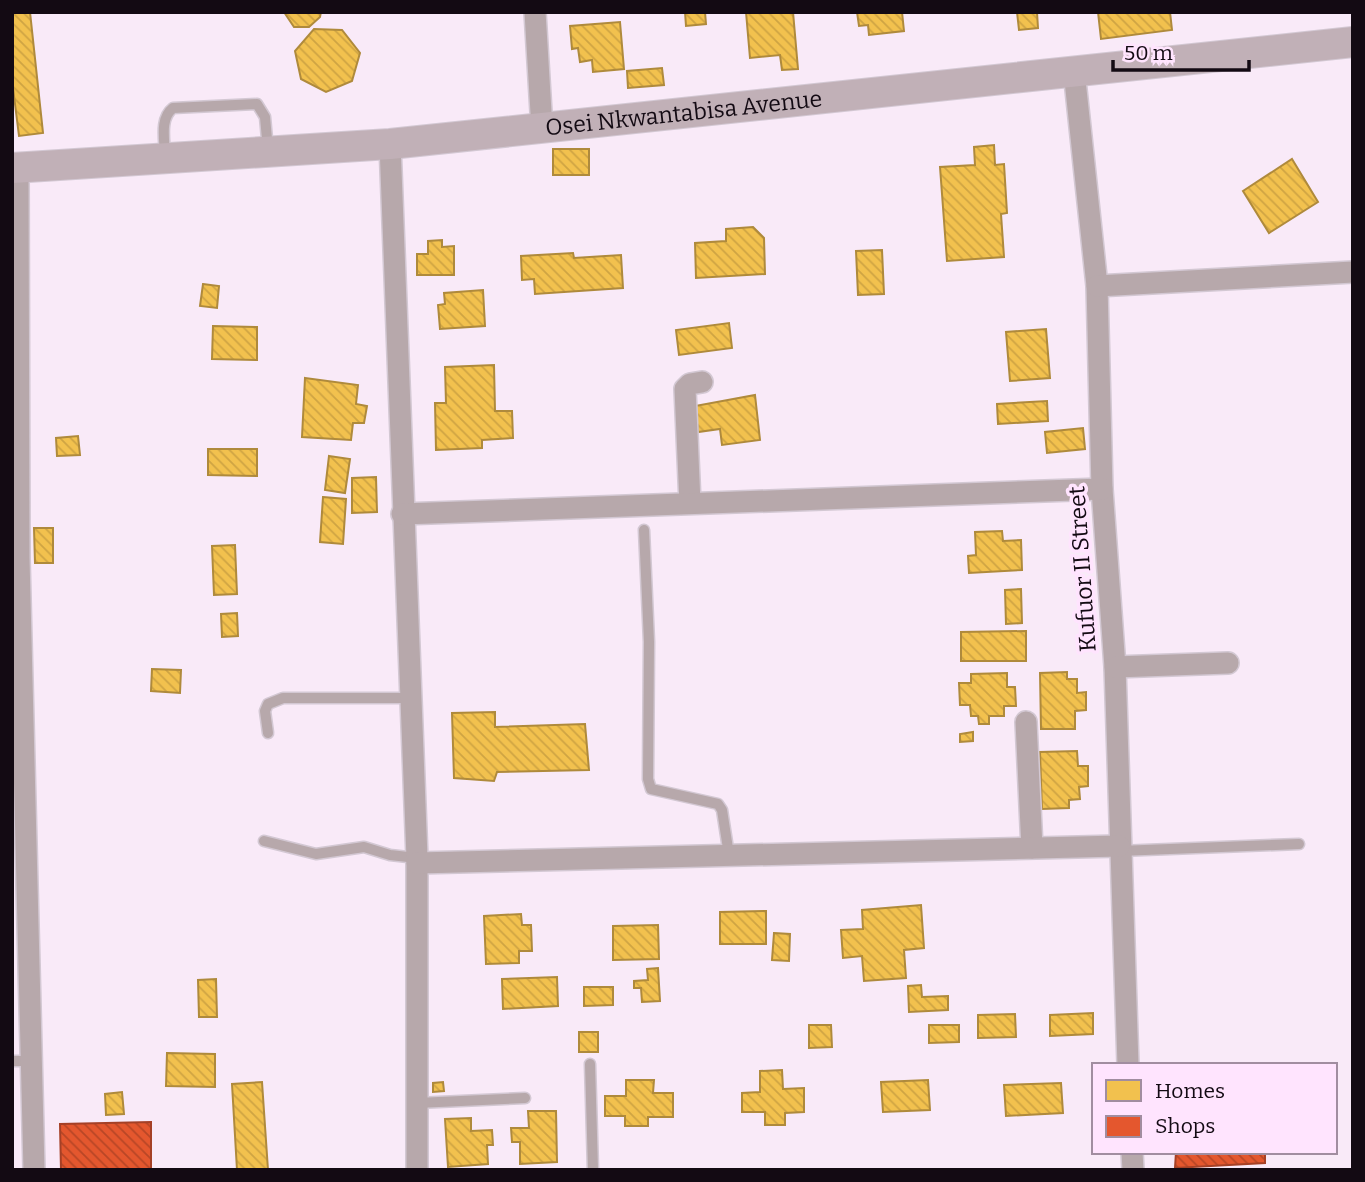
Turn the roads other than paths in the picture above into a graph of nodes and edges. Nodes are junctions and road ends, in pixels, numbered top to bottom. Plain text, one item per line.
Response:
1 (535, 12) edge
2 (1353, 42) edge
3 (1074, 71) junction
4 (542, 129) junction
5 (390, 144) junction
6 (268, 150) junction
7 (165, 158) junction
8 (15, 168) edge
9 (1353, 272) edge
10 (1097, 286) junction
11 (702, 382) dead end
12 (1102, 489) junction
13 (690, 503) junction
14 (402, 514) junction
15 (644, 530) dead end
16 (16, 558) edge
17 (1228, 663) dead end
18 (1115, 667) junction
19 (410, 698) junction
20 (1026, 722) dead end
21 (268, 733) dead end
22 (264, 841) dead end
23 (1299, 844) dead end
24 (1032, 848) junction
25 (1119, 849) junction
26 (729, 855) junction
27 (417, 861) junction
28 (22, 1061) edge
29 (1128, 1063) edge
30 (590, 1064) dead end
31 (525, 1098) dead end
32 (417, 1103) junction
33 (34, 1170) edge
34 (418, 1170) edge
35 (593, 1170) edge

1 - 4 street
2 - 3 street, Osei Nkwantabisa Avenue
3 - 4 street, Osei Nkwantabisa Avenue
3 - 10 street, Kufuor II Street
4 - 5 street, Osei Nkwantabisa Avenue
5 - 6 street, Osei Nkwantabisa Avenue
5 - 14 street
6 - 7 street, Osei Nkwantabisa Avenue
6 - 7 lane
7 - 8 street, Osei Nkwantabisa Avenue
8 - 16 street
9 - 10 street
10 - 12 street, Kufuor II Street
11 - 13 street
12 - 13 street
12 - 18 street, Kufuor II Street
13 - 14 street
14 - 19 street
15 - 26 lane
16 - 28 street
17 - 18 street
18 - 25 street, Kufuor II Street
19 - 21 lane
19 - 27 street
20 - 24 street
22 - 27 lane
23 - 25 lane
24 - 25 street
24 - 26 street
25 - 29 street, Kufuor II Street
26 - 27 street
27 - 32 street
28 - 33 street
30 - 35 lane
31 - 32 lane
32 - 34 street

